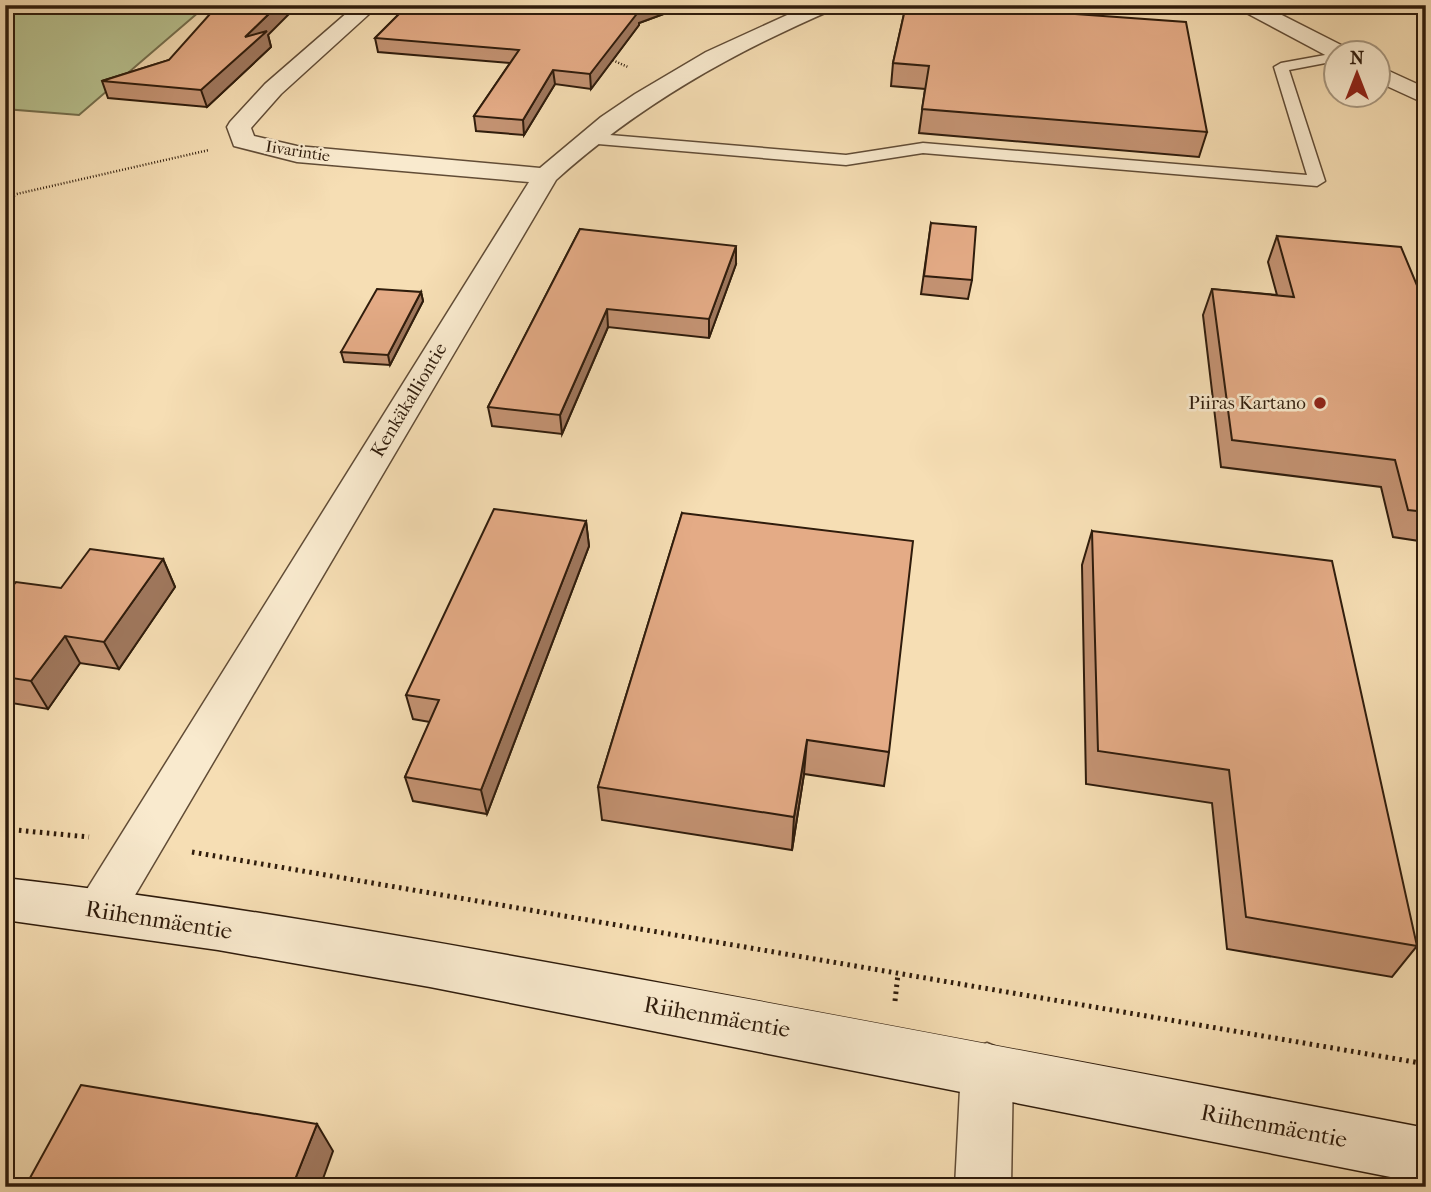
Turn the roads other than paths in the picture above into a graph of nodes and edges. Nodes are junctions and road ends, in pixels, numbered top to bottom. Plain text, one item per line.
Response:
1 (369, 5) edge
2 (827, 5) edge
3 (1246, 5) edge
4 (1322, 47) edge
5 (1322, 58) edge
6 (1392, 80) edge
7 (1426, 97) edge
8 (586, 138) junction
9 (546, 176) junction
10 (5, 898) edge
11 (101, 909) junction
12 (987, 1069) junction
13 (1426, 1156) edge
14 (983, 1187) edge

1 - 9 street, Iivarintie
2 - 8 street, Kenkäkalliontie
3 - 4 street
5 - 8 lane
6 - 7 street
8 - 9 street, Kenkäkalliontie
9 - 11 street, Kenkäkalliontie
10 - 11 street, Riihenmäentie
11 - 12 street, Riihenmäentie
12 - 13 street, Riihenmäentie
12 - 14 street

